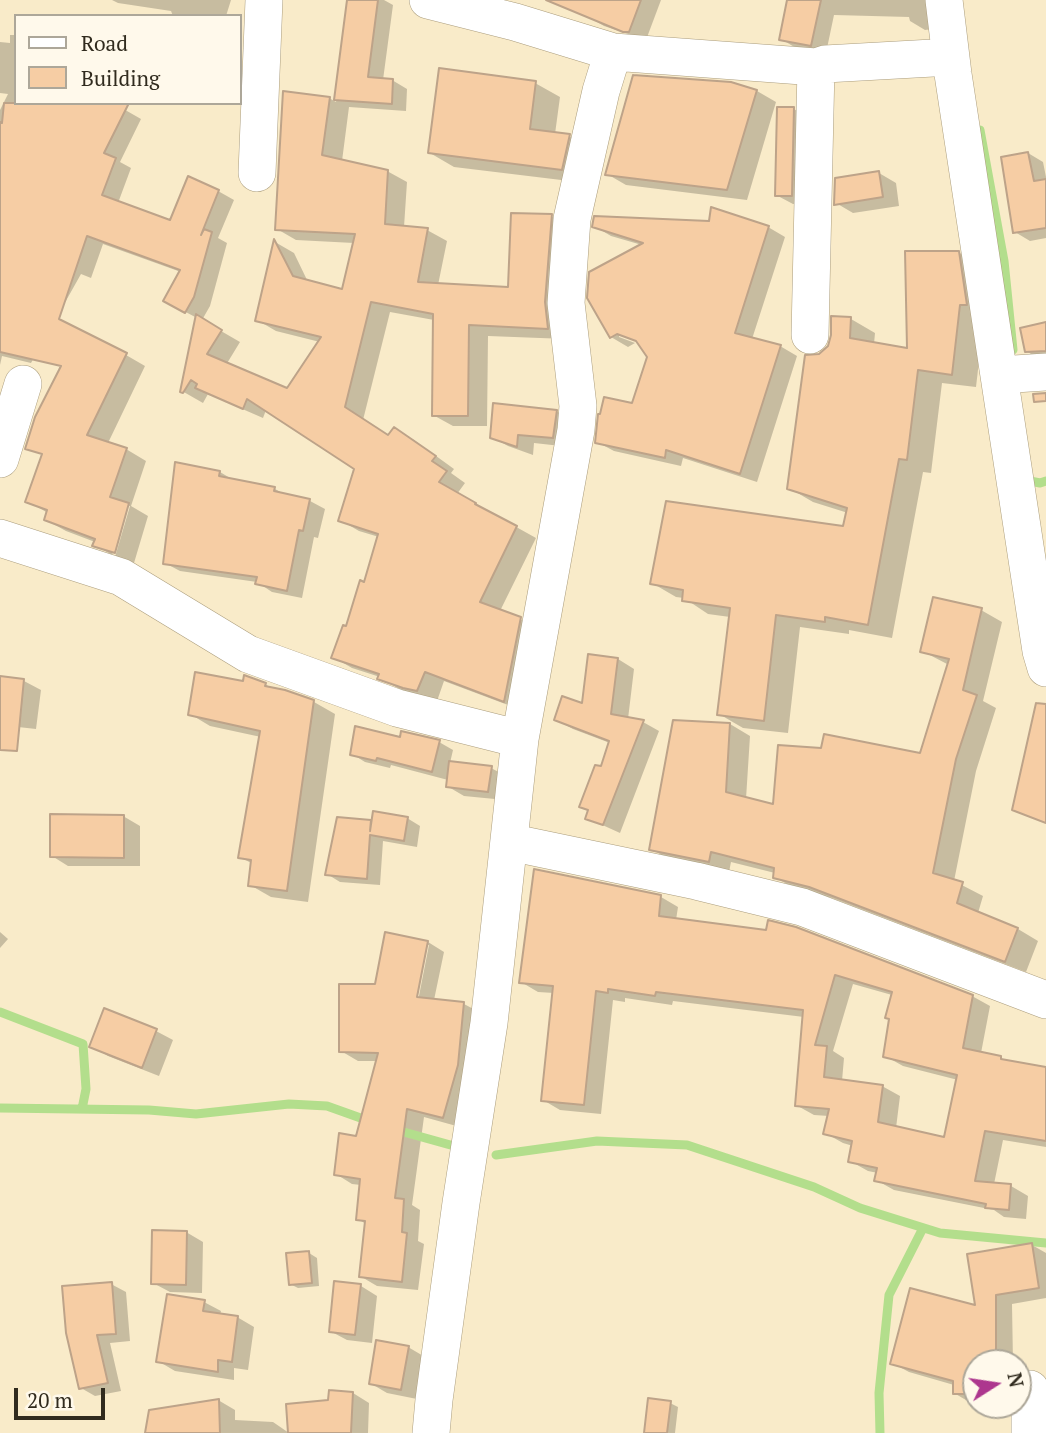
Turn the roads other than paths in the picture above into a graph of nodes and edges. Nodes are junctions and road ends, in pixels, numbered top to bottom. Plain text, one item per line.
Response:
1 (264, 0) edge
2 (428, 0) edge
3 (944, 0) edge
4 (519, 11) edge
5 (613, 52) junction
6 (951, 57) junction
7 (816, 67) junction
8 (257, 173) dead end
9 (810, 335) dead end
10 (1046, 372) edge
11 (999, 375) junction
12 (23, 384) dead end
13 (0, 459) edge
14 (0, 538) edge
15 (1046, 668) edge
16 (520, 739) junction
17 (509, 842) junction
18 (1046, 1000) edge
19 (431, 1433) edge

1 - 8 street
2 - 4 street
3 - 6 street
4 - 5 street
5 - 7 street
5 - 16 street
6 - 7 street
6 - 11 street
7 - 9 street
10 - 11 street
11 - 15 street
12 - 13 street
14 - 16 street
16 - 17 street
17 - 18 street
17 - 19 street

